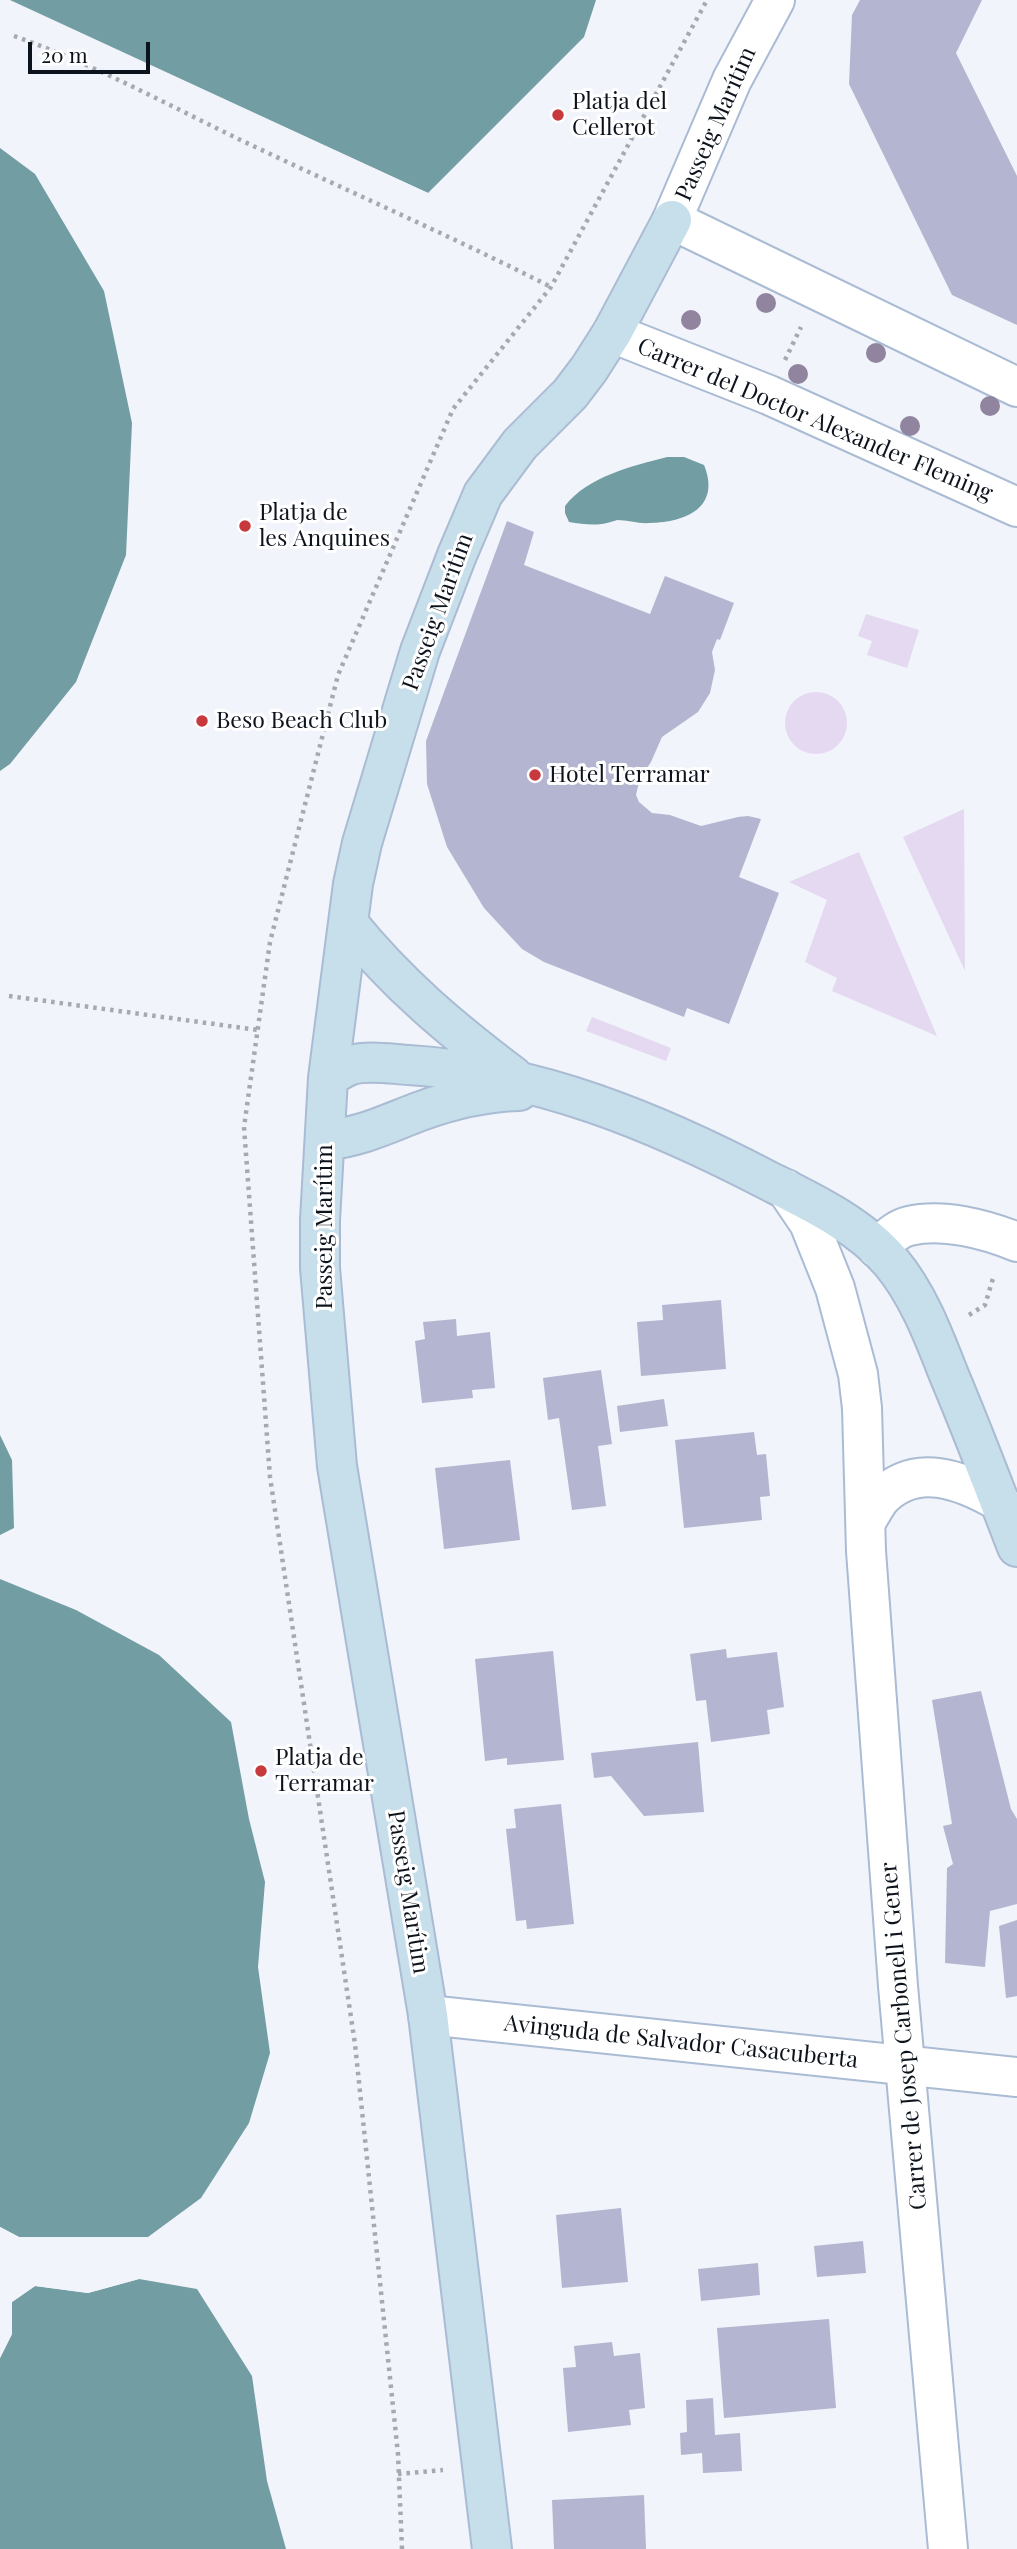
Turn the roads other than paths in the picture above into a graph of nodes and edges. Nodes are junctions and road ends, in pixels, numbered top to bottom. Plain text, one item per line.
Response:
1 (775, 0) edge
2 (672, 220) junction
3 (612, 333) junction
4 (1017, 387) edge
5 (1017, 507) edge
6 (348, 923) junction
7 (328, 1078) junction
8 (534, 1085) junction
9 (325, 1141) junction
10 (786, 1189) junction
11 (1017, 1242) edge
12 (877, 1248) junction
13 (1000, 1502) junction
14 (866, 1522) junction
15 (1017, 1547) edge
16 (428, 2015) junction
17 (905, 2065) junction
18 (1017, 2077) edge
19 (492, 2549) edge
20 (948, 2549) edge

1 - 2 street, Passeig Marítim
2 - 3 street, Passeig Marítim
2 - 4 street
3 - 5 street, Carrer del Doctor Alexander Fleming
3 - 6 street, Passeig Marítim
6 - 7 street, Passeig Marítim
6 - 8 street
7 - 8 street
7 - 9 street, Passeig Marítim
8 - 9 street
8 - 10 street
9 - 16 street, Passeig Marítim
10 - 12 street
10 - 14 street, Carrer de Josep Carbonell i Gener
11 - 12 street
12 - 13 street
13 - 14 street
13 - 15 street
14 - 17 street, Carrer de Josep Carbonell i Gener
16 - 17 street, Avinguda de Salvador Casacuberta
16 - 19 street, Passeig Marítim
17 - 18 street, Avinguda de Salvador Casacuberta
17 - 20 street, Carrer de Josep Carbonell i Gener

